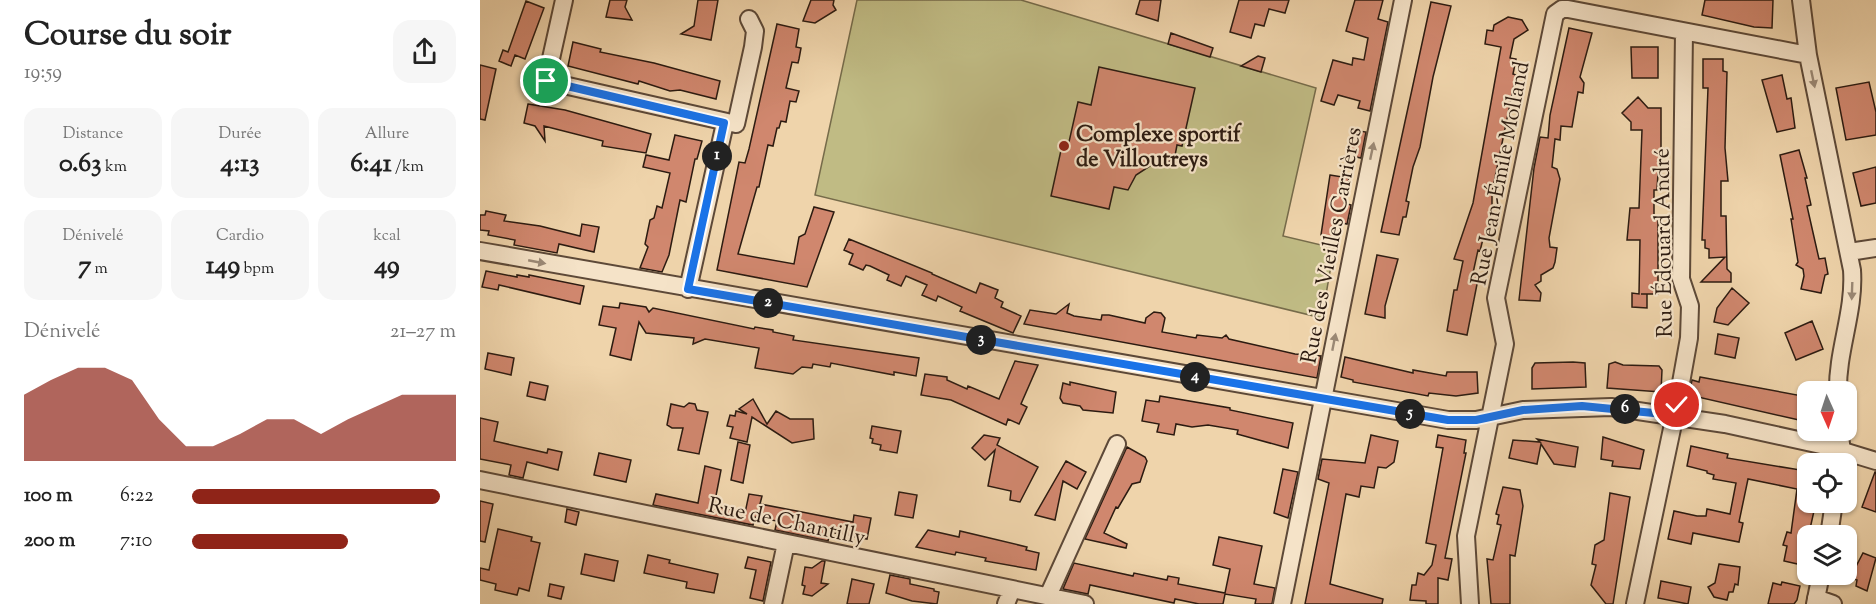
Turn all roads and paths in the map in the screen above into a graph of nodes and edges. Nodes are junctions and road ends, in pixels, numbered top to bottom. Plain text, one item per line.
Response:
1 (564, 0) edge
2 (1403, 0) edge
3 (1801, 0) edge
4 (749, 19) dead end
5 (1684, 32) junction
6 (1809, 55) junction
7 (724, 123) junction
8 (1876, 248) edge
9 (480, 251) edge
10 (1849, 252) junction
11 (688, 289) junction
12 (1838, 381) edge
13 (1322, 399) junction
14 (1491, 415) junction
15 (1674, 415) junction
16 (1117, 444) dead end
17 (1825, 453) edge
18 (1857, 459) edge
19 (1876, 461) edge
20 (480, 480) edge
21 (786, 543) junction
22 (1821, 585) edge
23 (1009, 597) edge
24 (1048, 597) junction
25 (1821, 602) edge
26 (773, 604) edge
27 (1085, 604) edge
28 (1282, 604) edge
29 (1470, 604) edge
30 (1635, 604) edge

1 - 7 street
13 -> 2 street, Rue des Vieilles Carrières
3 - 6 street
4 - 7 street
5 - 6 street
5 - 14 street, Rue Jean-Émile Molland
5 - 15 street, Rue Édouard André
6 -> 10 street
7 - 11 street
8 - 10 street
9 -> 11 street
10 -> 12 street
11 - 13 street
13 - 14 street
13 - 28 street, Rue des Vieilles Carrières
14 - 15 street
14 - 29 street, Rue Jean-Émile Molland
15 - 17 street
15 - 30 street, Rue Édouard André
16 - 24 street
18 - 19 street
20 - 21 street, Rue de Chantilly
21 - 23 street, Rue de Chantilly
21 - 26 street
22 - 25 street
23 - 24 street, Rue de Chantilly
24 - 27 street, Rue de Chantilly

